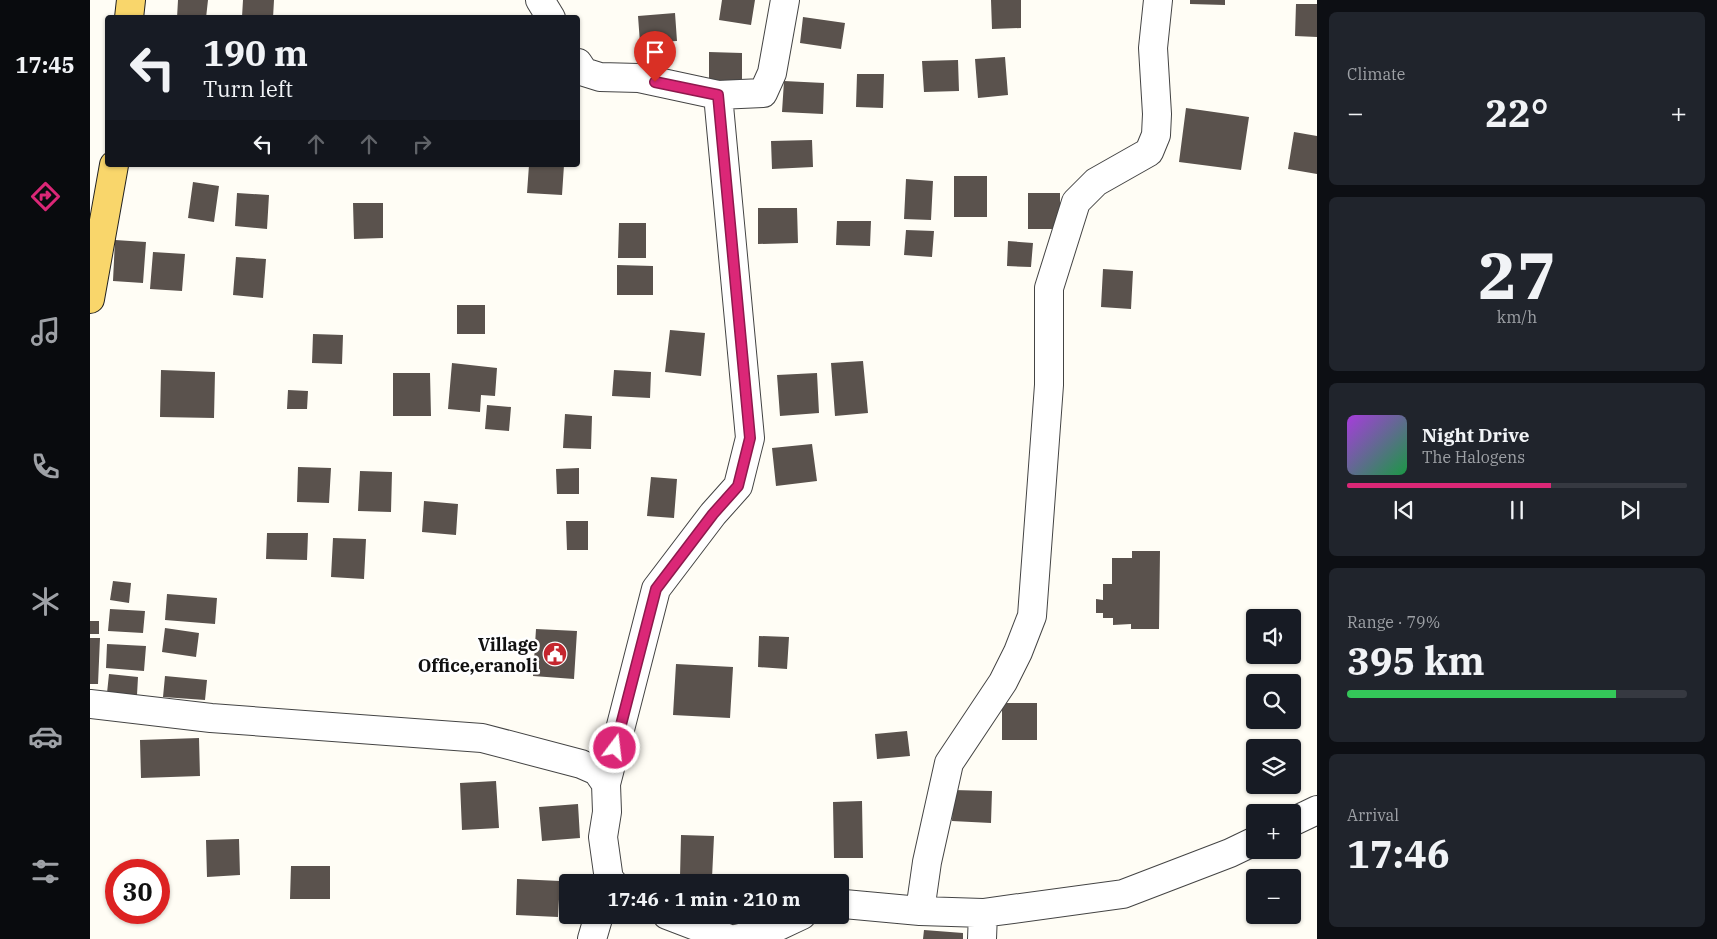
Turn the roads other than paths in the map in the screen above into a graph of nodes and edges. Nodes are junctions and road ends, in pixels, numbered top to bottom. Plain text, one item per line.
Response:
1 (131, 0) edge
2 (540, 0) edge
3 (786, 0) edge
4 (1158, 0) edge
5 (129, 15) edge
6 (549, 15) edge
7 (580, 66) edge
8 (718, 95) junction
9 (114, 167) edge
10 (90, 299) edge
11 (90, 704) edge
12 (606, 784) junction
13 (1317, 810) edge
14 (1301, 818) edge
15 (1246, 845) edge
16 (609, 874) edge
17 (849, 904) edge
18 (920, 911) junction
19 (596, 924) edge
20 (691, 924) edge
21 (783, 924) edge
22 (983, 926) edge
23 (592, 939) edge
24 (730, 939) edge
25 (736, 939) edge

1 - 5 main road
2 - 6 street
3 - 8 street
4 - 18 street
7 - 8 street
8 - 12 street
9 - 10 main road
11 - 12 street
12 - 16 street
13 - 14 street
15 - 22 street
17 - 18 street
18 - 22 street
19 - 23 street
20 - 24 street
21 - 25 street

